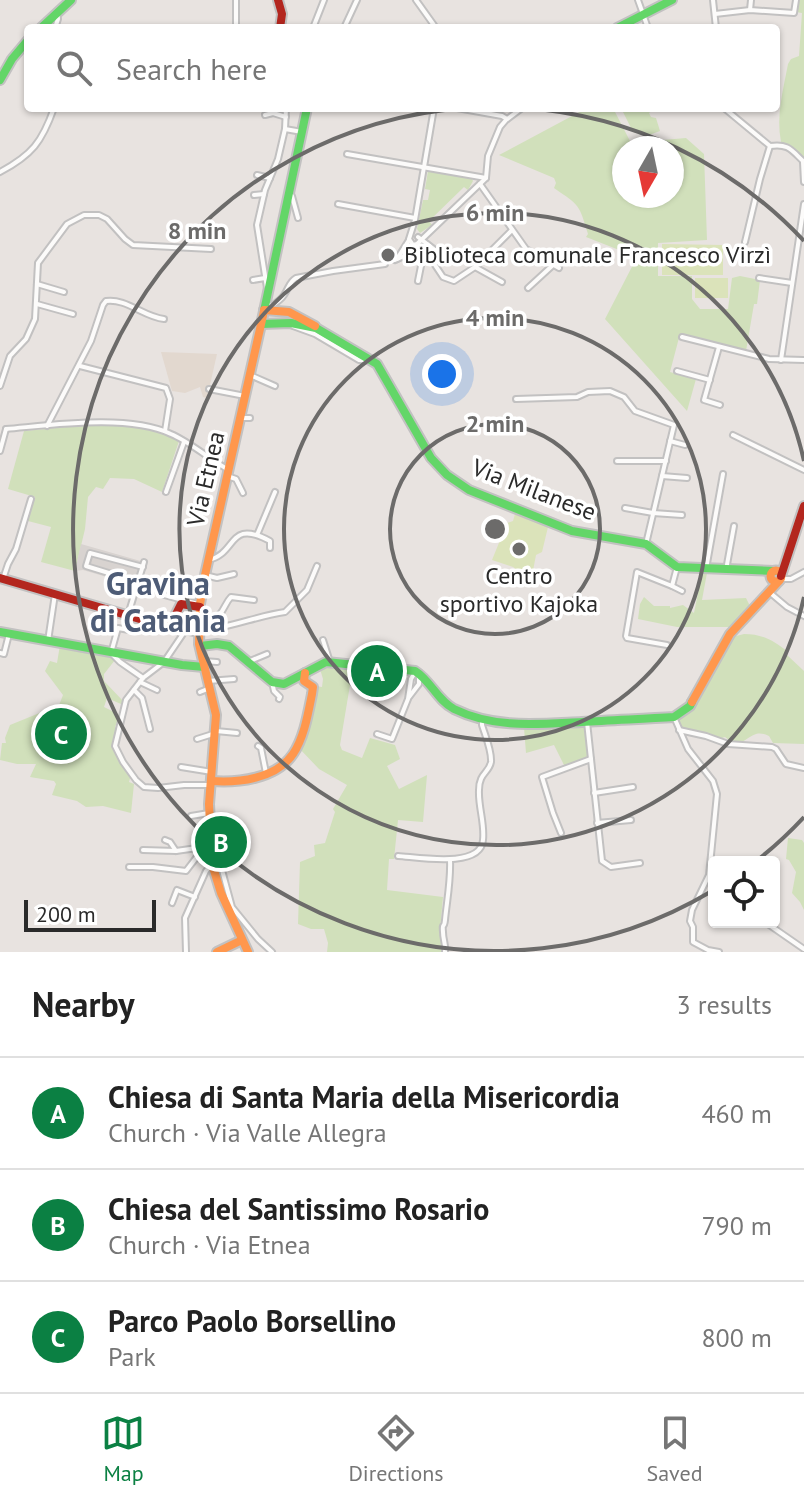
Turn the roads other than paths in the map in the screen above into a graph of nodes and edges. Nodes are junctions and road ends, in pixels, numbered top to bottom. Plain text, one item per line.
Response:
1 (71, 0) edge
2 (236, 0) edge
3 (278, 0) edge
4 (324, 0) edge
5 (357, 0) edge
6 (416, 0) edge
7 (638, 0) edge
8 (672, 0) edge
9 (713, 0) edge
10 (751, 0) edge
11 (796, 0) edge
12 (750, 10) junction
13 (57, 12) junction
14 (644, 14) junction
15 (715, 14) junction
16 (45, 24) edge
17 (56, 24) edge
18 (236, 24) edge
19 (281, 24) edge
20 (315, 24) edge
21 (346, 24) edge
22 (433, 24) edge
23 (625, 24) edge
24 (647, 24) edge
25 (716, 24) edge
26 (24, 45) edge
27 (0, 80) edge
28 (52, 112) edge
29 (286, 112) edge
30 (306, 112) edge
31 (433, 112) edge
32 (480, 112) edge
33 (517, 112) edge
34 (729, 112) edge
35 (265, 115) dead end
36 (286, 117) junction
37 (507, 119) junction
38 (285, 129) junction
39 (302, 132) junction
40 (770, 146) junction
41 (347, 154) dead end
42 (803, 162) edge
43 (424, 168) junction
44 (0, 172) edge
45 (257, 175) dead end
46 (475, 177) junction
47 (270, 178) junction
48 (486, 178) junction
49 (804, 182) edge
50 (479, 184) junction
51 (264, 194) junction
52 (254, 195) dead end
53 (289, 196) junction
54 (338, 204) dead end
55 (804, 204) edge
56 (298, 218) dead end
57 (415, 219) junction
58 (512, 230) junction
59 (416, 239) junction
60 (745, 242) dead end
61 (427, 244) junction
62 (211, 249) dead end
63 (385, 264) dead end
64 (475, 267) junction
65 (265, 278) junction
66 (759, 278) dead end
67 (253, 280) dead end
68 (418, 281) dead end
69 (502, 282) dead end
70 (792, 283) junction
71 (37, 284) junction
72 (528, 288) dead end
73 (268, 290) junction
74 (64, 292) dead end
75 (37, 304) junction
76 (268, 307) junction
77 (73, 314) dead end
78 (164, 319) dead end
79 (261, 324) junction
80 (287, 324) junction
81 (321, 330) junction
82 (682, 337) dead end
83 (719, 347) junction
84 (781, 360) junction
85 (804, 360) edge
86 (373, 361) junction
87 (79, 366) junction
88 (677, 371) dead end
89 (250, 375) junction
90 (710, 380) junction
91 (0, 386) edge
92 (275, 386) dead end
93 (209, 389) dead end
94 (245, 396) junction
95 (516, 399) dead end
96 (720, 405) dead end
97 (240, 418) junction
98 (250, 418) dead end
99 (0, 426) edge
100 (47, 426) junction
101 (6, 429) junction
102 (165, 431) junction
103 (733, 435) dead end
104 (670, 441) junction
105 (184, 442) junction
106 (685, 445) dead end
107 (0, 451) edge
108 (617, 461) dead end
109 (666, 461) junction
110 (804, 470) edge
111 (228, 473) junction
112 (723, 474) dead end
113 (662, 476) junction
114 (687, 478) dead end
115 (166, 492) dead end
116 (275, 492) dead end
117 (243, 493) dead end
118 (31, 499) dead end
119 (804, 506) edge
120 (625, 508) dead end
121 (653, 513) junction
122 (682, 515) dead end
123 (734, 526) dead end
124 (793, 534) junction
125 (257, 535) junction
126 (804, 537) edge
127 (646, 544) junction
128 (270, 548) dead end
129 (208, 560) junction
130 (317, 566) dead end
131 (677, 567) junction
132 (706, 569) junction
133 (726, 570) junction
134 (804, 572) edge
135 (234, 574) dead end
136 (205, 575) junction
137 (774, 575) junction
138 (2, 578) edge
139 (138, 582) junction
140 (672, 586) junction
141 (682, 591) dead end
142 (768, 591) junction
143 (55, 594) junction
144 (164, 595) dead end
145 (254, 600) dead end
146 (200, 606) junction
147 (128, 615) junction
148 (804, 616) edge
149 (200, 623) junction
150 (216, 625) junction
151 (167, 627) junction
152 (129, 630) dead end
153 (185, 631) junction
154 (4, 633) edge
155 (199, 634) junction
156 (323, 640) dead end
157 (48, 641) junction
158 (667, 645) dead end
159 (200, 646) junction
160 (2, 654) edge
161 (267, 654) dead end
162 (115, 655) junction
163 (11, 656) dead end
164 (250, 661) junction
165 (164, 662) junction
166 (217, 662) dead end
167 (330, 662) junction
168 (204, 664) junction
169 (393, 667) junction
170 (418, 672) junction
171 (305, 678) junction
172 (234, 679) dead end
173 (141, 680) junction
174 (272, 682) junction
175 (209, 684) junction
176 (410, 684) junction
177 (416, 688) junction
178 (134, 690) junction
179 (157, 690) dead end
180 (434, 691) junction
181 (200, 692) dead end
182 (279, 699) dead end
183 (408, 699) junction
184 (674, 717) junction
185 (485, 721) junction
186 (587, 722) junction
187 (150, 729) dead end
188 (679, 730) junction
189 (216, 732) junction
190 (237, 733) dead end
191 (377, 734) dead end
192 (197, 739) dead end
193 (258, 746) dead end
194 (591, 759) junction
195 (181, 767) dead end
196 (804, 768) edge
197 (266, 773) junction
198 (211, 779) junction
199 (633, 787) dead end
200 (594, 793) junction
201 (209, 813) junction
202 (191, 816) dead end
203 (631, 820) dead end
204 (597, 823) junction
205 (561, 833) dead end
206 (165, 840) dead end
207 (143, 850) dead end
208 (176, 851) junction
209 (211, 855) junction
210 (398, 856) dead end
211 (450, 860) junction
212 (640, 863) dead end
213 (129, 867) dead end
214 (706, 883) joint
215 (195, 897) junction
216 (172, 903) dead end
217 (774, 928) edge
218 (242, 940) junction
219 (804, 949) edge
220 (186, 952) edge
221 (217, 952) edge
222 (248, 952) edge
223 (272, 952) edge
224 (445, 952) edge
225 (719, 952) edge

1 - 13 main road
2 - 18 street
3 - 19 main road
4 - 20 street
5 - 21 street
6 - 22 street
7 - 14 street
8 - 14 main road
9 - 15 street
10 - 12 street
11 - 12 street
12 - 15 street
13 - 16 main road
13 - 17 street
14 - 23 main road
14 - 24 street
15 - 25 street
26 - 27 main road
28 - 44 street
29 - 36 street
30 - 39 main road, Via Etnea
31 - 43 street
32 - 37 street
33 - 37 street
34 - 40 street
35 - 36 street
36 - 38 street
37 - 48 street
38 - 39 street
38 - 47 street
39 - 53 main road, Via Etnea
40 - 42 street
40 - 60 street
41 - 43 street
42 - 49 street
43 - 46 street
43 - 57 street
45 - 47 street
46 - 48 street
46 - 50 street
47 - 51 street
48 - 50 street
50 - 58 street
50 - 59 street
51 - 52 street
51 - 65 street
53 - 56 street
53 - 73 main road, Via Etnea
54 - 57 street
55 - 70 street
57 - 59 street
58 - 64 street
58 - 72 street
59 - 59 street
59 - 61 street
61 - 64 street
61 - 68 street
62 - 71 street
63 - 76 street
64 - 69 street
65 - 67 street
65 - 73 street
66 - 70 street
70 - 84 street
71 - 74 street
71 - 75 street
73 - 76 main road, Via Etnea
75 - 77 street
75 - 91 street
76 - 79 main road, Via Etnea
76 - 81 main road
78 - 87 street
79 - 80 main road, Via Milanese
79 - 89 main road, Via Etnea
80 - 81 main road, Via Milanese
80 - 86 street
81 - 86 main road, Via Milanese
82 - 83 street
83 - 84 street
83 - 90 street
84 - 85 street
86 - 127 main road, Via Milanese
87 - 100 street
87 - 102 street
88 - 90 street
89 - 92 street
89 - 94 main road, Via Etnea
90 - 96 street
93 - 94 street
94 - 97 main road, Via Etnea
95 - 104 street
97 - 98 street
97 - 111 main road, Via Etnea
99 - 101 street
100 - 101 street
100 - 102 street
101 - 107 street
102 - 105 street
103 - 110 street
104 - 106 street
104 - 109 street
105 - 111 street
105 - 115 street
108 - 109 street
109 - 113 street
111 - 117 street
111 - 129 main road, Via Etnea
112 - 132 street
113 - 114 street
113 - 121 street
116 - 125 street
118 - 138 street
119 - 124 main road
120 - 121 street
121 - 122 street
121 - 127 street
123 - 133 street
124 - 126 main road
124 - 137 main road
125 - 128 street
125 - 129 street
127 - 131 main road, Via Milanese
129 - 136 main road, Via Etnea
130 - 150 street
131 - 132 main road
131 - 140 street
132 - 133 main road
133 - 137 main road
134 - 137 street
135 - 136 street
136 - 146 main road, Via Etnea
137 - 142 main road
138 - 143 main road
139 - 139 street
139 - 147 street
140 - 141 street
140 - 158 street
142 - 148 street
142 - 184 main road
143 - 147 main road
143 - 157 street
144 - 146 street
145 - 150 street
146 - 149 main road, Via Etnea
146 - 151 main road
147 - 151 main road
149 - 150 street
149 - 155 main road, Via Etnea
151 - 153 street
152 - 162 street
153 - 155 street
153 - 165 street
154 - 157 main road
154 - 160 street
155 - 159 main road, Via Etnea
156 - 167 street
157 - 162 main road
159 - 164 main road
159 - 168 main road, Via Etnea
160 - 163 street
161 - 164 street
162 - 165 main road
162 - 173 street
164 - 174 main road
165 - 168 main road
165 - 173 street
166 - 168 street
167 - 169 main road
167 - 171 main road
168 - 175 main road, Via Etnea
169 - 170 main road
169 - 176 street
170 - 176 street
170 - 177 street
170 - 180 main road
171 - 174 main road
171 - 197 main road
172 - 175 street
173 - 178 street
173 - 179 street
174 - 182 street
175 - 181 street
175 - 189 main road, Via Etnea
176 - 183 street
177 - 180 street
177 - 183 street
178 - 187 street
178 - 198 street
180 - 185 main road
183 - 191 street
184 - 186 main road
184 - 188 street
185 - 186 main road
185 - 211 street
186 - 194 street
188 - 196 street
188 - 214 street
189 - 190 street
189 - 192 street
189 - 198 main road, Via Etnea
193 - 197 street
194 - 200 street
194 - 205 street
195 - 198 street
197 - 198 main road
198 - 201 main road, Via Etnea
199 - 200 street
200 - 204 street
201 - 202 street
201 - 209 main road, Via Etnea
203 - 204 street
204 - 212 street
206 - 208 street
207 - 208 street
208 - 209 street
209 - 213 street
209 - 215 street
209 - 218 main road, Via Etnea
209 - 223 street
210 - 211 street
211 - 224 street
214 - 225 street
215 - 216 street
215 - 220 street
217 - 219 street
218 - 221 main road
218 - 222 main road, Via Etnea

